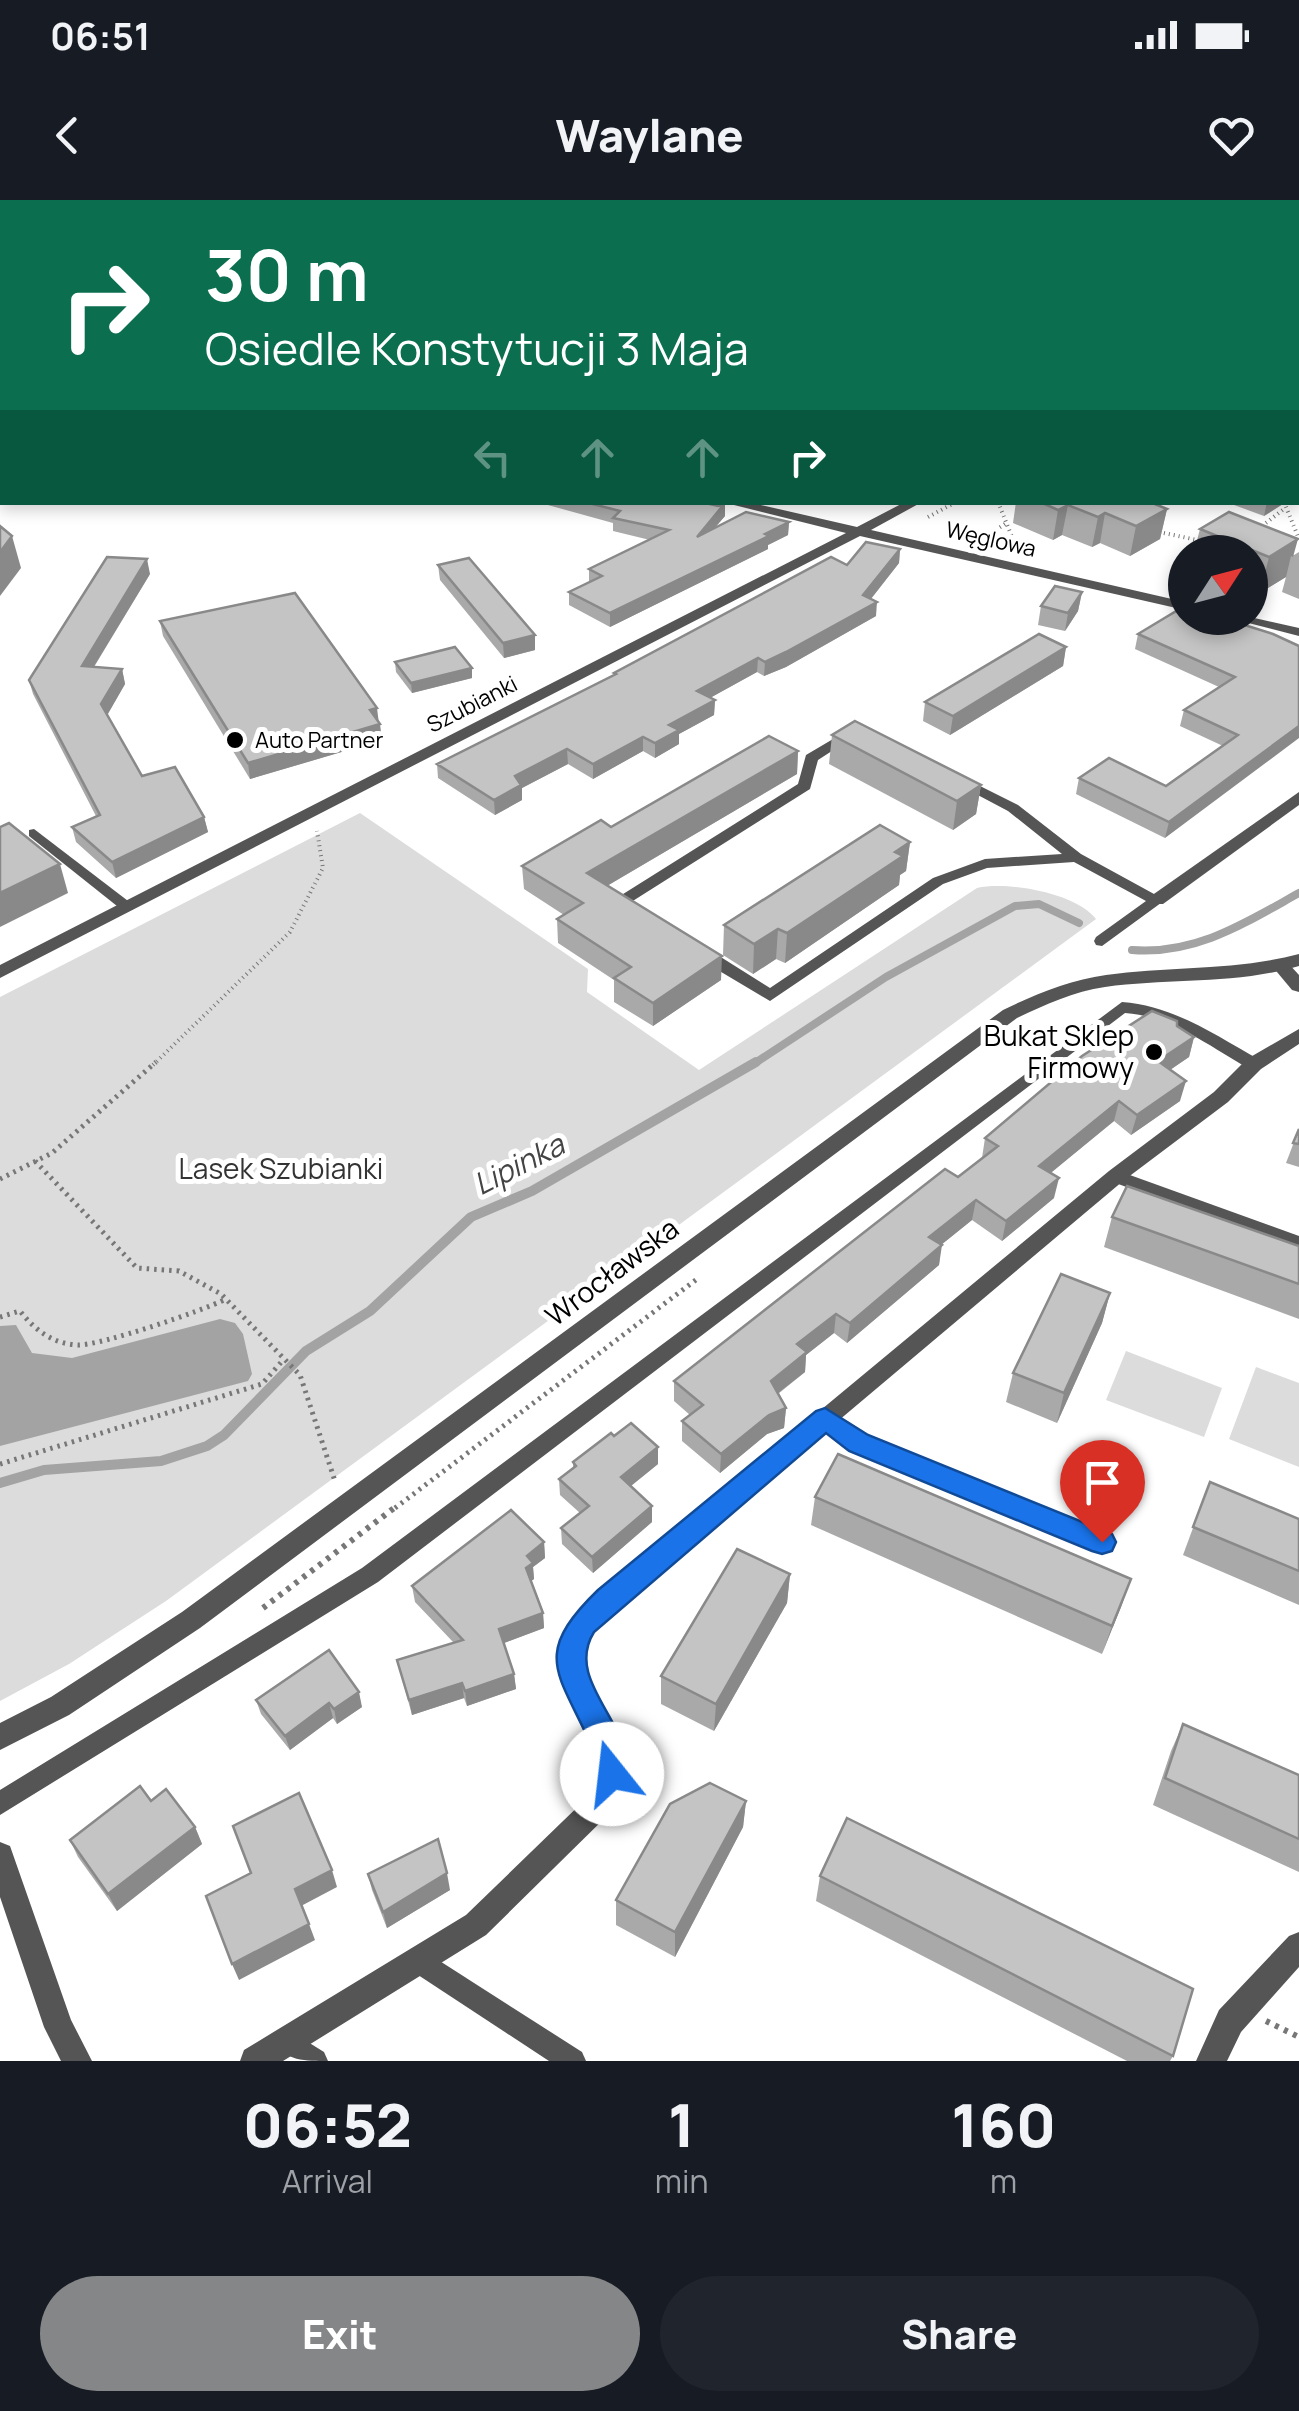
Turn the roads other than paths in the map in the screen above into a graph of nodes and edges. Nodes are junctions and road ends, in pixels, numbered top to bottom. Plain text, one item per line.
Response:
1 (741, 505) edge
2 (910, 505) edge
3 (859, 532) junction
4 (1168, 602) edge
5 (1268, 625) edge
6 (1299, 632) edge
7 (859, 728) edge
8 (944, 772) edge
9 (1299, 796) edge
10 (34, 833) dead end
11 (1076, 857) junction
12 (1158, 900) junction
13 (127, 907) junction
14 (647, 922) edge
15 (1102, 941) dead end
16 (693, 948) edge
17 (1290, 963) edge
18 (0, 972) edge
19 (1299, 986) edge
20 (1299, 1035) edge
21 (1254, 1064) junction
22 (1116, 1176) junction
23 (1299, 1243) edge
24 (825, 1418) junction
25 (1102, 1542) dead end
26 (0, 1737) edge
27 (0, 1803) edge
28 (0, 1856) edge
29 (1299, 1946) edge
30 (421, 1962) junction
31 (287, 2042) junction
32 (78, 2061) edge
33 (254, 2061) edge
34 (315, 2061) edge
35 (574, 2061) edge
36 (1211, 2061) edge

1 - 3 street, Węglowa
2 - 3 street, Szubianki
3 - 4 street, Węglowa
3 - 13 street, Szubianki
5 - 6 street
7 - 14 lane
8 - 11 lane
9 - 12 street
10 - 13 lane
11 - 12 lane
11 - 16 lane
12 - 15 lane
13 - 18 street, Szubianki
17 - 19 street
17 - 26 street, Wrocławska
20 - 21 street
21 - 22 street
21 - 27 lane
22 - 23 lane
22 - 24 street
24 - 25 lane
24 - 30 street
28 - 32 street
29 - 36 street
30 - 31 street
30 - 35 lane
31 - 33 street
31 - 34 lane

